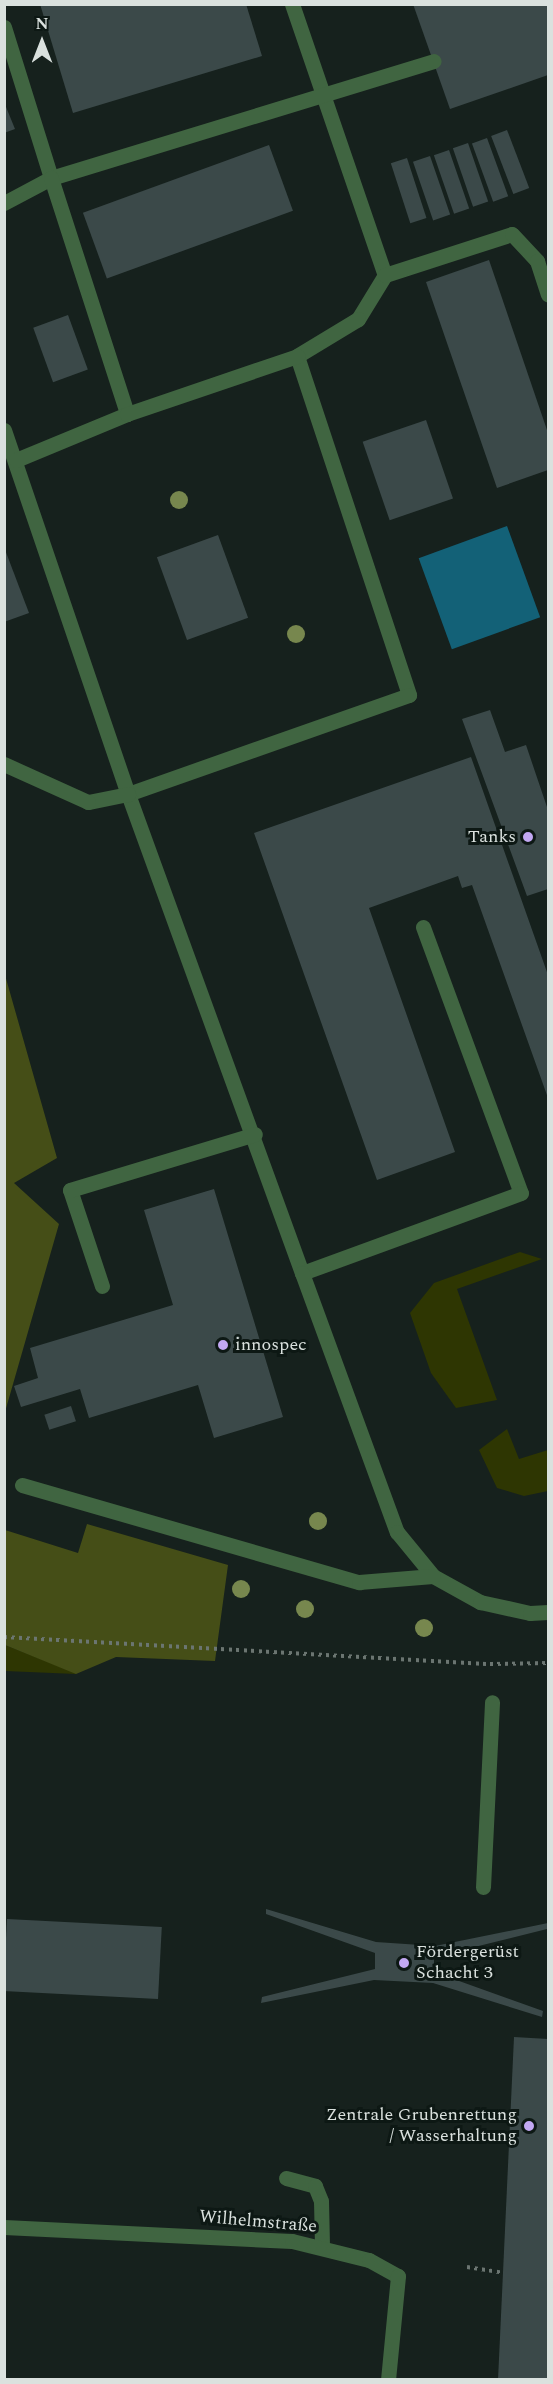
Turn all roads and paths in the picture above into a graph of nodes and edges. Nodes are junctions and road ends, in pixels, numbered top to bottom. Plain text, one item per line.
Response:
1 (292, 4) edge
2 (4, 27) edge
3 (432, 60) dead end
4 (324, 97) junction
5 (51, 178) junction
6 (4, 203) edge
7 (385, 275) junction
8 (549, 294) edge
9 (297, 356) junction
10 (128, 414) junction
11 (4, 430) edge
12 (16, 460) junction
13 (4, 764) edge
14 (128, 794) junction
15 (423, 927) dead end
16 (255, 1134) junction
17 (302, 1273) junction
18 (102, 1286) dead end
19 (22, 1485) dead end
20 (432, 1576) junction
21 (549, 1612) edge
22 (4, 1637) edge
23 (549, 1663) edge
24 (492, 1702) dead end
25 (483, 1887) dead end
26 (286, 2178) dead end
27 (4, 2227) edge
28 (322, 2246) junction
29 (467, 2267) dead end
30 (503, 2273) dead end
31 (388, 2379) edge

1 - 4 lane
2 - 5 lane
3 - 4 lane
4 - 5 lane
4 - 7 lane
5 - 6 lane
5 - 10 lane
7 - 8 lane
7 - 9 lane
9 - 10 lane
9 - 14 lane
10 - 12 lane
11 - 12 lane
12 - 14 lane
13 - 14 lane
14 - 16 lane
15 - 17 lane
16 - 17 lane
16 - 18 lane
17 - 20 lane
19 - 20 lane
20 - 21 lane
22 - 23 path
24 - 25 lane
26 - 28 lane
27 - 28 lane, Wilhelmstraße
28 - 31 lane, Wilhelmstraße
29 - 30 path

